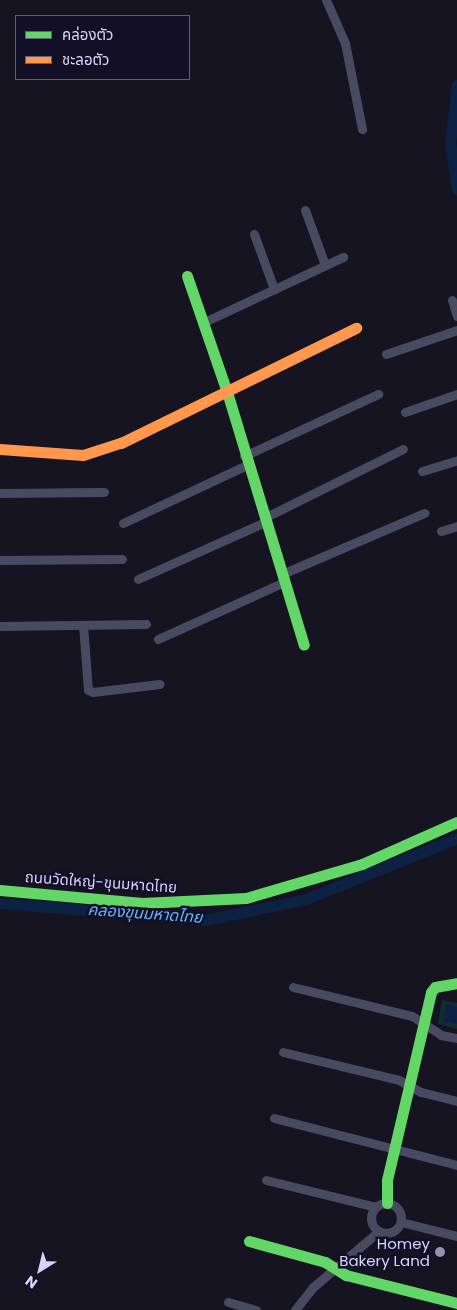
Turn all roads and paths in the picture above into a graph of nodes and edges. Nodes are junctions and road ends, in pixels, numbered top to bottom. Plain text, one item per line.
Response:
1 (326, 0) edge
2 (362, 129) dead end
3 (305, 210) dead end
4 (254, 234) dead end
5 (343, 257) dead end
6 (325, 265) junction
7 (187, 276) dead end
8 (274, 290) junction
9 (452, 300) dead end
10 (457, 316) edge
11 (202, 323) junction
12 (356, 328) dead end
13 (457, 330) edge
14 (386, 354) dead end
15 (227, 392) junction
16 (378, 394) dead end
17 (457, 394) edge
18 (405, 412) dead end
19 (0, 449) edge
20 (403, 449) dead end
21 (457, 460) edge
22 (246, 461) junction
23 (422, 471) dead end
24 (104, 492) dead end
25 (0, 493) edge
26 (424, 513) dead end
27 (264, 520) junction
28 (123, 523) dead end
29 (457, 526) edge
30 (442, 531) dead end
31 (122, 559) dead end
32 (0, 560) edge
33 (283, 578) junction
34 (138, 579) dead end
35 (146, 624) dead end
36 (83, 625) junction
37 (0, 626) edge
38 (158, 639) dead end
39 (304, 645) dead end
40 (160, 684) dead end
41 (457, 822) edge
42 (0, 890) edge
43 (457, 984) edge
44 (294, 987) dead end
45 (424, 1024) junction
46 (457, 1038) edge
47 (282, 1052) dead end
48 (409, 1086) junction
49 (457, 1101) edge
50 (274, 1118) dead end
51 (394, 1149) junction
52 (457, 1165) edge
53 (266, 1180) dead end
54 (382, 1205) junction
55 (401, 1222) junction
56 (379, 1231) junction
57 (457, 1236) edge
58 (249, 1242) dead end
59 (334, 1267) junction
60 (228, 1302) dead end
61 (457, 1303) edge
62 (256, 1310) edge
63 (295, 1310) edge

1 - 2 street
3 - 6 street
4 - 8 street
5 - 6 street
6 - 8 street
7 - 11 street
8 - 11 street
9 - 10 street
11 - 15 street
12 - 15 street
13 - 14 street
15 - 19 street
15 - 22 street
16 - 22 street
17 - 18 street
20 - 27 street
21 - 23 street
22 - 27 street
22 - 28 street
24 - 25 street
26 - 33 street
27 - 33 street
27 - 34 street
29 - 30 street
31 - 32 street
33 - 38 street
33 - 39 street
35 - 36 street
36 - 37 street
36 - 40 street
41 - 42 street, ถนนวัดใหญ่-ขุนมหาดไทย
43 - 45 street
44 - 45 street
45 - 46 street
45 - 48 street
47 - 48 street
48 - 49 street
48 - 51 street
50 - 51 street
51 - 52 street
51 - 54 street
53 - 54 street
54 - 55 street
54 - 56 street
55 - 56 street
55 - 57 street
56 - 59 street
58 - 59 street
59 - 61 street
59 - 63 street
60 - 62 street

